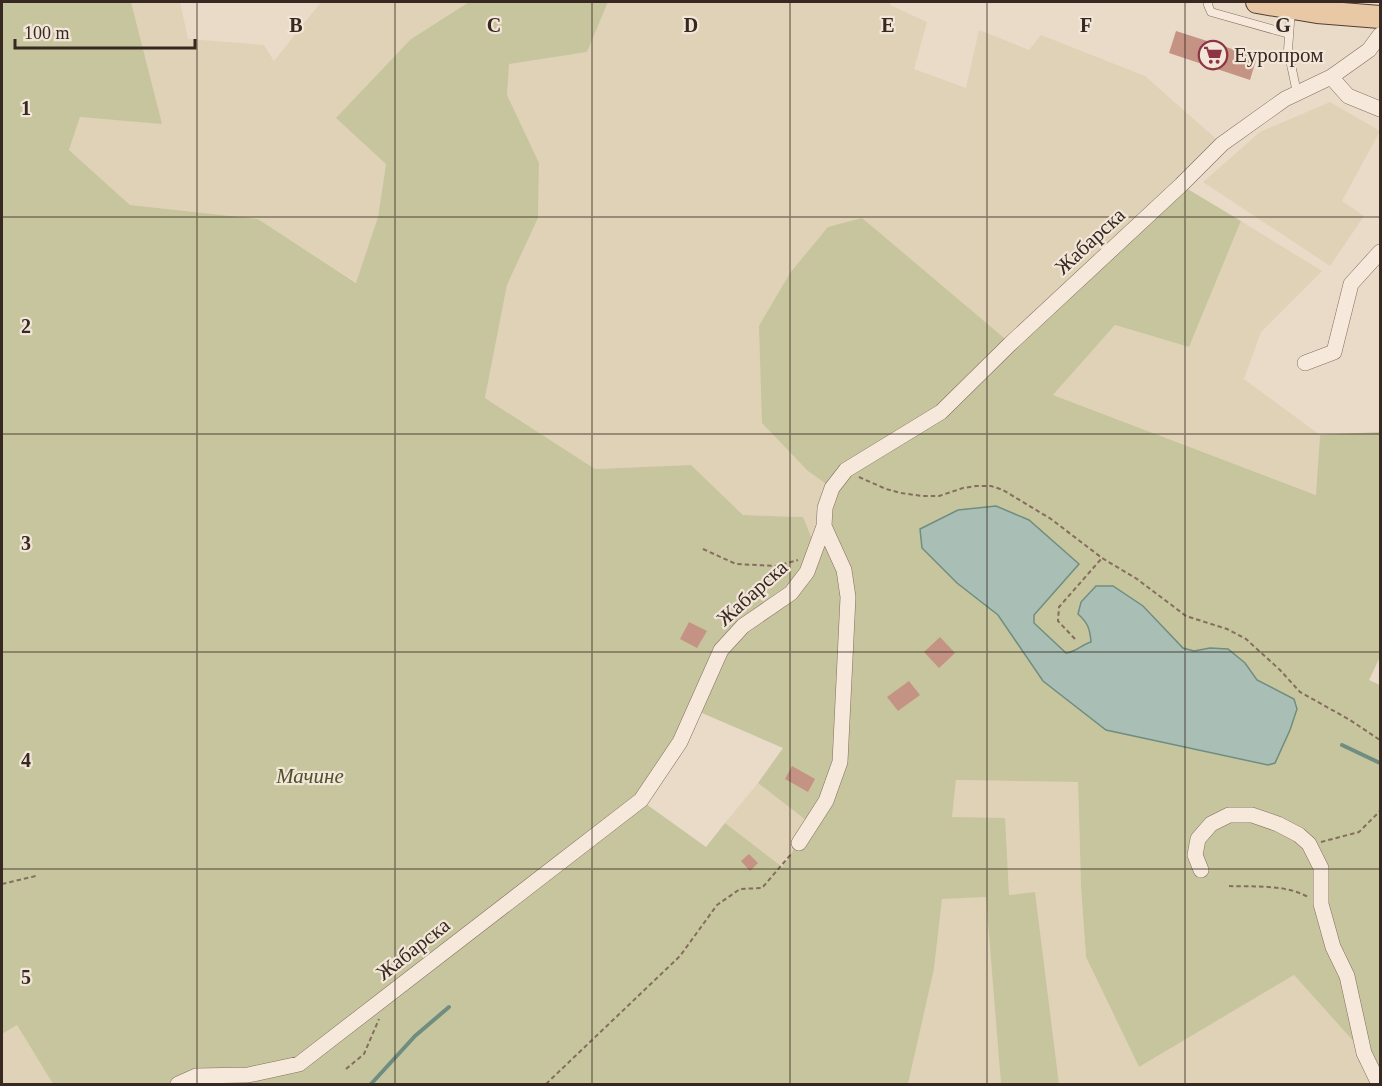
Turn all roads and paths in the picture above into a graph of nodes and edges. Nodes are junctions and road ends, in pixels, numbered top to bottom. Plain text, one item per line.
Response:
1 (1208, 2) edge
2 (1257, 2) edge
3 (1291, 8) junction
4 (1380, 17) edge
5 (1289, 34) junction
6 (1380, 35) edge
7 (1330, 78) junction
8 (1297, 93) junction
9 (1380, 109) edge
10 (1380, 252) edge
11 (1305, 363) dead end
12 (846, 470) junction
13 (824, 526) junction
14 (703, 549) dead end
15 (816, 550) junction
16 (1102, 558) junction
17 (1075, 639) dead end
18 (1380, 740) edge
19 (1380, 811) edge
20 (799, 843) joint
21 (1309, 844) junction
22 (1201, 870) dead end
23 (36, 876) dead end
24 (2, 884) edge
25 (1229, 886) dead end
26 (1321, 904) junction
27 (380, 1018) dead end
28 (346, 1069) dead end
29 (178, 1084) edge
30 (546, 1084) edge
31 (1379, 1084) edge

1 - 5 lane
2 - 3 main road
3 - 4 main road
3 - 5 lane
5 - 8 lane
6 - 7 street, Жабарска
7 - 8 street, Жабарска
7 - 9 street
8 - 12 street, Жабарска
10 - 11 street
12 - 13 street, Жабарска
12 - 16 path
13 - 15 street, Жабарска
13 - 20 street
14 - 15 path
15 - 29 street, Жабарска
16 - 17 path
16 - 18 path
19 - 21 path
20 - 30 path
21 - 22 street
21 - 26 street
23 - 24 path
25 - 26 path
26 - 31 street
27 - 28 path

